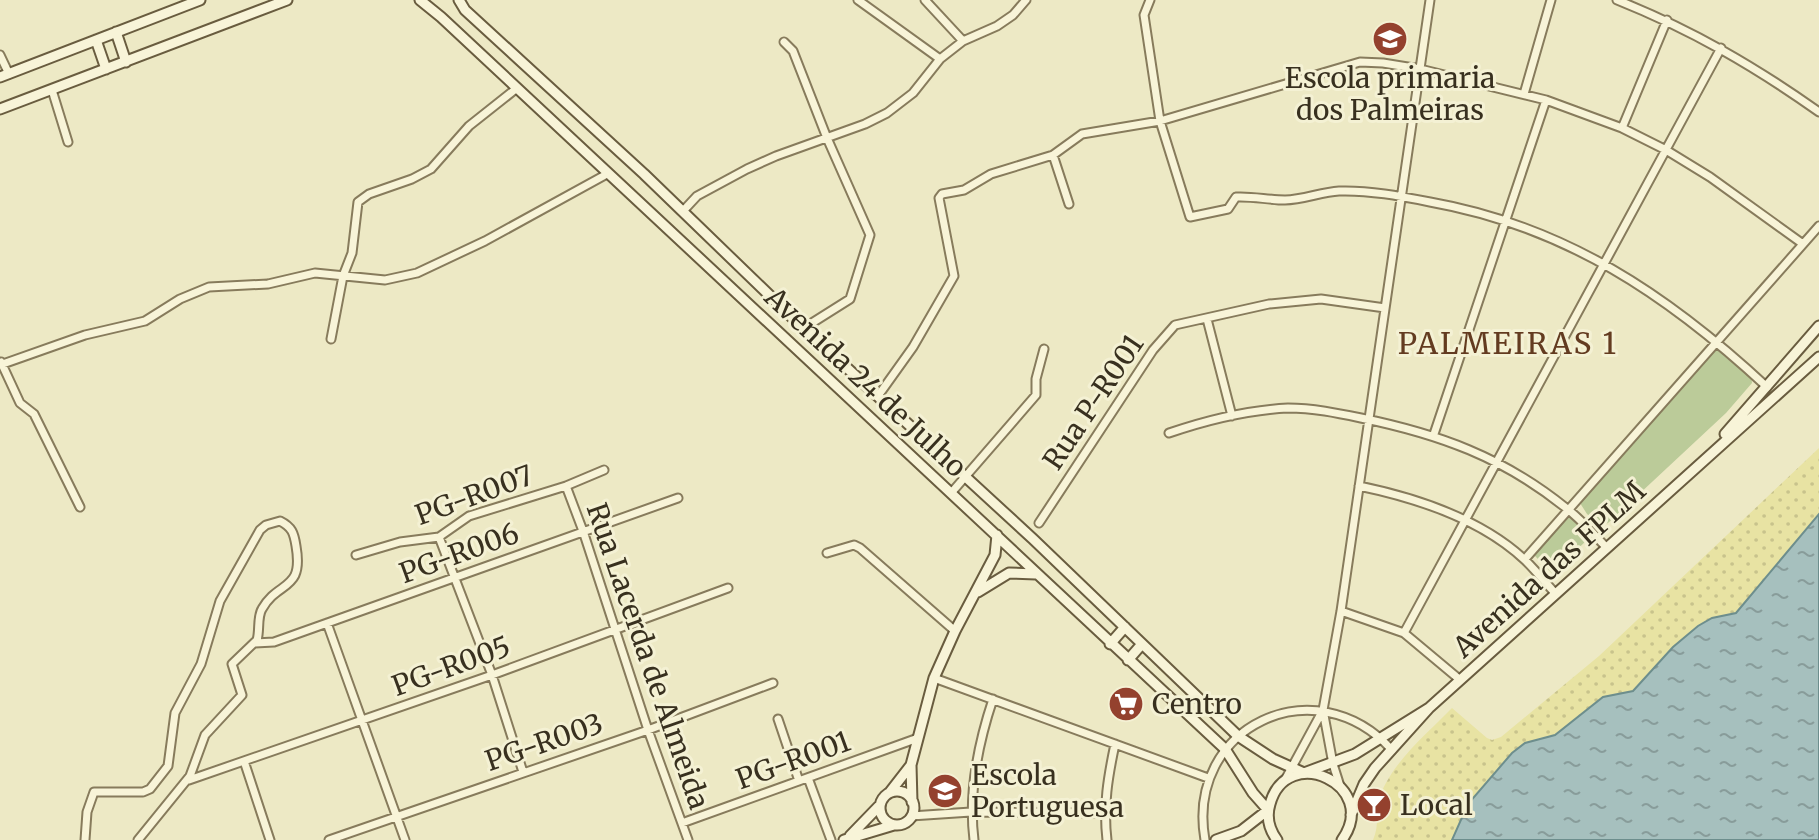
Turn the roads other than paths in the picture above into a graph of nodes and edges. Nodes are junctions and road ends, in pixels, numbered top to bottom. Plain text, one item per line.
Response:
1 (200, 0) edge
2 (287, 0) edge
3 (420, 0) edge
4 (459, 0) edge
5 (858, 0) edge
6 (925, 0) edge
7 (1026, 0) edge
8 (1150, 0) edge
9 (1430, 0) edge
10 (1551, 0) edge
11 (1617, 0) edge
12 (1667, 20) junction
13 (116, 32) junction
14 (96, 40) junction
15 (963, 41) junction
16 (784, 42) dead end
17 (1721, 48) junction
18 (0, 55) edge
19 (940, 59) junction
20 (126, 62) junction
21 (106, 69) junction
22 (1420, 69) junction
23 (4, 75) edge
24 (517, 88) junction
25 (52, 90) junction
26 (1524, 94) junction
27 (1546, 100) junction
28 (0, 109) edge
29 (1819, 112) edge
30 (1160, 121) junction
31 (1622, 128) junction
32 (827, 138) junction
33 (68, 142) dead end
34 (1666, 150) junction
35 (1053, 155) junction
36 (607, 174) junction
37 (1402, 196) junction
38 (1069, 204) dead end
39 (683, 211) junction
40 (1507, 220) junction
41 (1819, 226) edge
42 (1803, 244) junction
43 (1604, 263) junction
44 (343, 276) junction
45 (783, 308) junction
46 (1385, 308) junction
47 (1207, 319) junction
48 (770, 322) junction
49 (800, 325) junction
50 (1819, 326) edge
51 (783, 336) junction
52 (331, 339) dead end
53 (1718, 342) junction
54 (1044, 349) dead end
55 (1819, 357) edge
56 (1, 363) edge
57 (1767, 387) junction
58 (878, 396) junction
59 (1232, 416) junction
60 (1368, 419) junction
61 (1169, 433) dead end
62 (1434, 434) junction
63 (1495, 461) junction
64 (949, 463) junction
65 (1699, 464) junction
66 (604, 470) dead end
67 (935, 477) junction
68 (964, 477) junction
69 (566, 486) junction
70 (1359, 486) junction
71 (952, 492) junction
72 (678, 498) dead end
73 (80, 507) dead end
74 (1568, 509) junction
75 (1465, 520) junction
76 (1039, 523) dead end
77 (583, 531) junction
78 (997, 535) junction
79 (439, 537) junction
80 (1606, 547) junction
81 (827, 553) dead end
82 (356, 555) dead end
83 (1525, 559) junction
84 (1036, 574) junction
85 (454, 579) junction
86 (728, 588) dead end
87 (1555, 593) junction
88 (975, 594) junction
89 (1341, 611) junction
90 (327, 623) junction
91 (1125, 627) junction
92 (615, 630) junction
93 (955, 631) junction
94 (1404, 633) junction
95 (255, 643) junction
96 (1110, 644) junction
97 (1142, 644) junction
98 (1128, 660) junction
99 (492, 675) junction
100 (934, 678) junction
101 (1459, 679) junction
102 (773, 683) dead end
103 (993, 699) junction
104 (1429, 708) junction
105 (1323, 710) junction
106 (778, 719) dead end
107 (363, 721) junction
108 (648, 730) junction
109 (1238, 736) junction
110 (918, 738) junction
111 (1382, 739) junction
112 (1115, 744) junction
113 (1225, 749) junction
114 (1392, 750) junction
115 (244, 761) junction
116 (1333, 764) junction
117 (911, 765) junction
118 (1291, 767) junction
119 (523, 772) junction
120 (1304, 773) junction
121 (1208, 778) junction
122 (804, 779) junction
123 (187, 781) junction
124 (1284, 782) junction
125 (1340, 786) junction
126 (890, 792) junction
127 (912, 802) junction
128 (880, 805) junction
129 (1268, 810) junction
130 (971, 812) junction
131 (1104, 813) junction
132 (397, 815) junction
133 (1351, 815) junction
134 (911, 816) junction
135 (682, 823) junction
136 (895, 824) junction
137 (1274, 838) edge
138 (846, 839) edge
139 (85, 840) edge
140 (138, 840) edge
141 (270, 840) edge
142 (329, 840) edge
143 (405, 840) edge
144 (688, 840) edge
145 (831, 840) edge
146 (974, 840) edge
147 (1107, 840) edge
148 (1205, 840) edge
149 (1216, 840) edge
150 (1342, 840) edge

1 - 13 street
2 - 20 street
3 - 24 street, Avenida 24 de Julho
4 - 39 street, Avenida 24 de Julho
5 - 19 street
6 - 15 street
7 - 15 street
8 - 30 street
9 - 22 street
10 - 26 street
11 - 12 street
12 - 17 street
12 - 31 street
13 - 14 street
13 - 20 street
14 - 21 street
14 - 23 street
15 - 19 street
16 - 32 street
17 - 29 street
17 - 34 street
18 - 23 street
19 - 32 street
20 - 21 street
21 - 25 street
22 - 26 street
22 - 30 street
22 - 37 street
24 - 36 street, Avenida 24 de Julho
24 - 44 street
25 - 28 street
25 - 33 street
26 - 27 street
27 - 31 street
27 - 40 street
30 - 35 street
30 - 37 street
31 - 34 street
32 - 39 street
32 - 49 street
34 - 42 street
34 - 43 street
35 - 38 street
35 - 58 street
36 - 44 street
36 - 48 street, Avenida 24 de Julho
37 - 40 street
37 - 46 street
39 - 45 street, Avenida 24 de Julho
40 - 43 street
40 - 62 street
41 - 42 street
42 - 53 street
43 - 53 street
43 - 63 street
44 - 52 street
44 - 56 street
45 - 48 street
45 - 49 street, Avenida 24 de Julho
46 - 47 street, Rua P-R001
46 - 60 street
47 - 59 street
47 - 76 street, Rua P-R001
48 - 51 street, Avenida 24 de Julho
49 - 51 street
49 - 58 street, Avenida 24 de Julho
50 - 57 street
51 - 67 street, Avenida 24 de Julho
53 - 57 street
53 - 74 street
54 - 68 street
55 - 65 street
56 - 73 street
57 - 65 street
58 - 64 street, Avenida 24 de Julho
59 - 60 street
59 - 61 street
60 - 62 street
60 - 70 street
62 - 63 street
63 - 74 street
63 - 75 street
64 - 67 street
64 - 68 street, Avenida 24 de Julho
65 - 80 street, Avenida das FPLM
66 - 69 street, PG-R007
67 - 71 street, Avenida 24 de Julho
68 - 71 street
68 - 91 street, Avenida 24 de Julho
69 - 77 street, Rua Lacerda de Almeida
69 - 79 street, PG-R007
70 - 75 street
70 - 89 street
71 - 78 street, Avenida 24 de Julho
72 - 77 street, PG-R006
74 - 80 street
74 - 83 street
75 - 83 street
75 - 94 street
77 - 85 street, PG-R006
77 - 92 street, Rua Lacerda de Almeida
78 - 84 street, Avenida 24 de Julho
78 - 88 street
79 - 82 street, PG-R007
79 - 85 street
80 - 87 street, Avenida das FPLM
81 - 93 street
83 - 87 street
84 - 88 street
84 - 96 street, Avenida 24 de Julho
85 - 90 street, PG-R006
85 - 99 street
86 - 92 street, PG-R005
87 - 101 street, Avenida das FPLM
88 - 93 street
89 - 94 street
89 - 105 street
90 - 95 street, PG-R006
90 - 107 street
91 - 96 street
91 - 97 street, Avenida 24 de Julho
92 - 99 street, PG-R005
92 - 108 street, Rua Lacerda de Almeida
93 - 100 street
94 - 101 street
95 - 123 street
95 - 139 street
96 - 98 street, Avenida 24 de Julho
97 - 98 street
97 - 109 street, Avenida 24 de Julho
98 - 113 street, Avenida 24 de Julho
99 - 107 street, PG-R005
99 - 119 street
100 - 103 street
100 - 110 street
101 - 104 street, Avenida das FPLM
102 - 108 street, PG-R003
103 - 112 street
103 - 130 street
104 - 111 street, Avenida das FPLM
104 - 114 street, Avenida das FPLM
105 - 109 street
105 - 111 street
105 - 116 street
105 - 118 street
106 - 122 street
107 - 115 street, PG-R005
107 - 132 street
108 - 119 street, PG-R003
108 - 135 street, Rua Lacerda de Almeida
109 - 113 street
109 - 118 street, Avenida 24 de Julho
110 - 117 street
110 - 122 street, PG-R001
111 - 114 street
111 - 116 street, Avenida das FPLM
112 - 121 street
112 - 131 street
113 - 121 street
113 - 129 street, Avenida 24 de Julho
114 - 133 street, Avenida das FPLM
115 - 123 street, PG-R005
115 - 141 street
116 - 120 street, Avenida das FPLM
116 - 125 street
117 - 126 street
117 - 127 street
118 - 120 street, Avenida 24 de Julho
118 - 124 street
119 - 132 street, PG-R003
120 - 124 street, Avenida das FPLM
120 - 125 street, Avenida 24 de Julho
121 - 148 street
122 - 135 street, PG-R001
122 - 145 street
123 - 140 street
124 - 129 street
125 - 133 street
126 - 127 street
126 - 128 street
127 - 134 street
128 - 136 street
128 - 138 street
129 - 137 street
129 - 149 street
130 - 131 street
130 - 134 street
130 - 146 street
131 - 147 street
132 - 142 street, PG-R003
132 - 143 street
133 - 150 street, Avenida das FPLM
134 - 136 street
135 - 144 street, Rua Lacerda de Almeida
136 - 138 street

